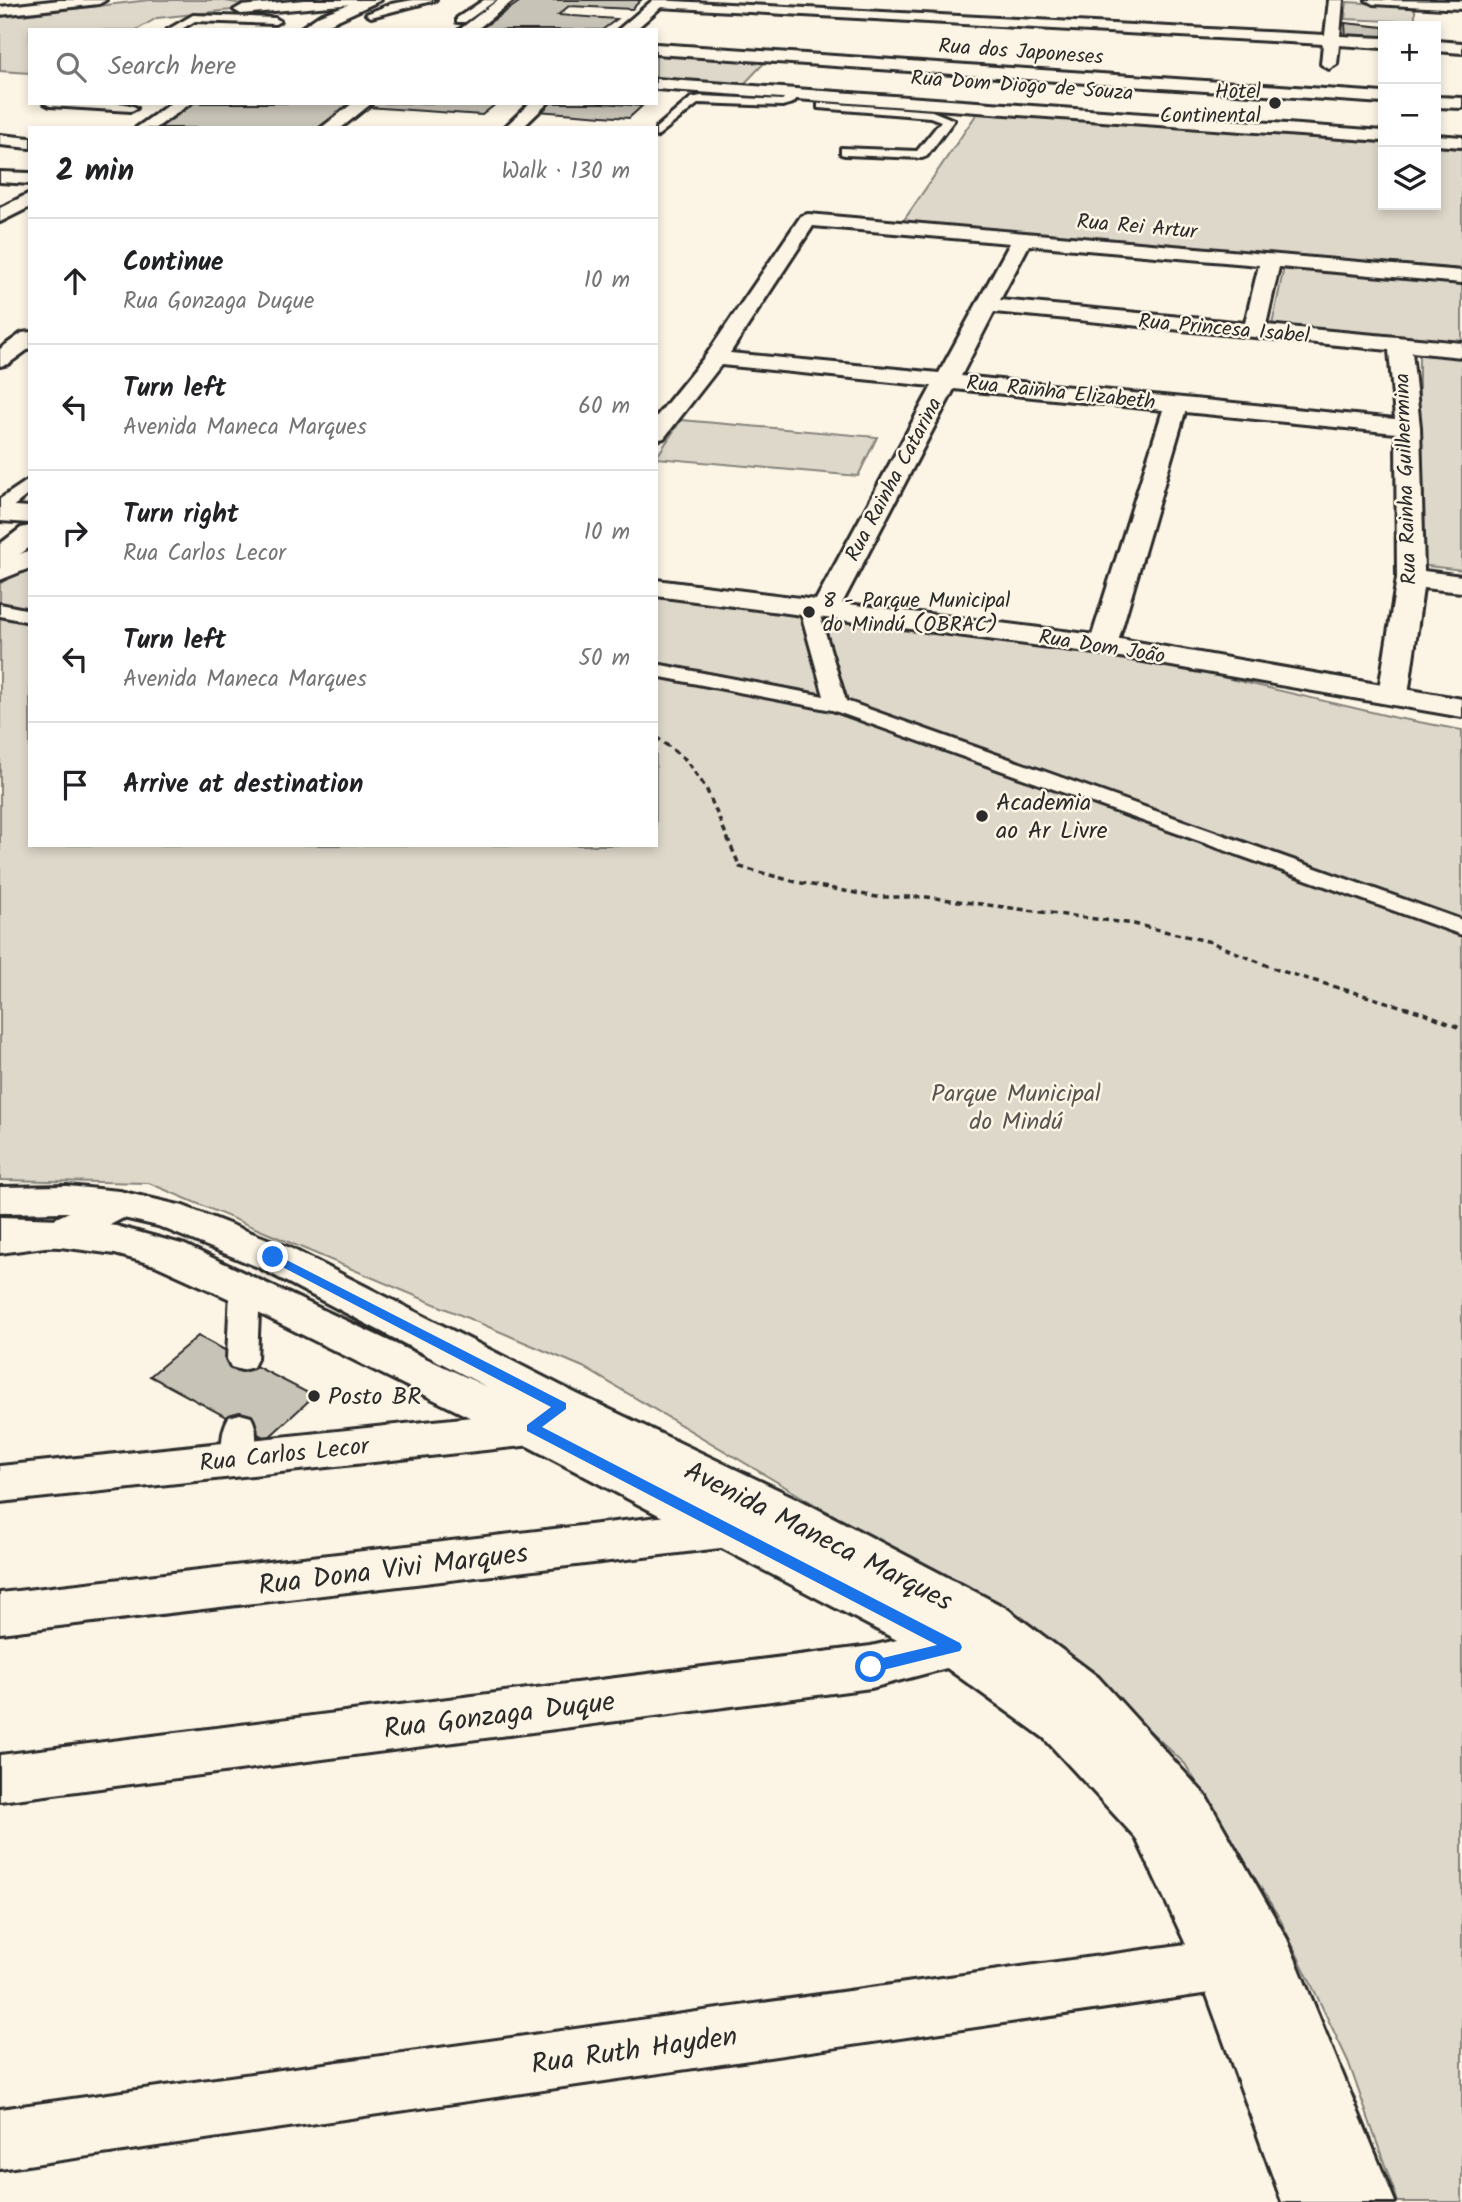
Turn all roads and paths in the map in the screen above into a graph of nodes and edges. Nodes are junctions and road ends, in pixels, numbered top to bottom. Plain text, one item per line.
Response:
1 (99, 0) edge
2 (353, 0) edge
3 (431, 0) edge
4 (491, 0) edge
5 (507, 0) edge
6 (1336, 0) edge
7 (1373, 0) edge
8 (661, 1) edge
9 (244, 5) edge
10 (1462, 5) edge
11 (373, 7) edge
12 (0, 12) edge
13 (283, 13) junction
14 (325, 18) junction
15 (463, 25) edge
16 (176, 28) edge
17 (263, 28) edge
18 (308, 28) edge
19 (627, 28) edge
20 (1330, 40) junction
21 (1378, 43) edge
22 (1441, 46) edge
23 (1462, 48) edge
24 (658, 49) edge
25 (658, 84) edge
26 (796, 92) junction
27 (1327, 95) junction
28 (1378, 98) edge
29 (827, 100) junction
30 (1441, 102) edge
31 (1462, 103) edge
32 (107, 105) edge
33 (180, 105) edge
34 (361, 105) edge
35 (538, 105) edge
36 (135, 106) edge
37 (812, 116) dead end
38 (109, 121) dead end
39 (147, 126) edge
40 (332, 126) edge
41 (514, 126) edge
42 (658, 132) edge
43 (1378, 136) edge
44 (1441, 140) edge
45 (0, 141) edge
46 (880, 141) dead end
47 (1462, 142) edge
48 (28, 143) edge
49 (845, 151) dead end
50 (871, 152) junction
51 (0, 177) edge
52 (28, 179) edge
53 (28, 200) edge
54 (0, 216) edge
55 (1022, 239) junction
56 (1269, 260) junction
57 (1462, 277) edge
58 (986, 305) junction
59 (1254, 331) junction
60 (28, 339) edge
61 (1401, 345) junction
62 (1462, 350) edge
63 (715, 358) junction
64 (0, 359) edge
65 (945, 380) junction
66 (658, 391) edge
67 (686, 394) junction
68 (1175, 404) junction
69 (1408, 427) junction
70 (658, 430) edge
71 (28, 486) edge
72 (0, 510) edge
73 (28, 515) edge
74 (28, 538) edge
75 (15, 564) edge
76 (1411, 578) junction
77 (1462, 584) edge
78 (658, 588) edge
79 (816, 607) junction
80 (0, 610) edge
81 (28, 616) edge
82 (1103, 645) junction
83 (658, 670) edge
84 (1393, 695) junction
85 (837, 705) junction
86 (1462, 709) edge
87 (658, 739) edge
88 (1462, 928) edge
89 (1462, 1029) edge
90 (0, 1200) edge
91 (120, 1204) junction
92 (0, 1231) edge
93 (60, 1233) junction
94 (0, 1239) edge
95 (245, 1289) junction
96 (242, 1359) dead end
97 (547, 1417) junction
98 (0, 1484) edge
99 (785, 1514) junction
100 (729, 1529) junction
101 (0, 1613) edge
102 (971, 1635) junction
103 (0, 1778) edge
104 (1246, 1962) junction
105 (0, 2139) edge
106 (1312, 2202) edge
107 (1364, 2202) edge

1 - 12 street
2 - 13 street
3 - 11 lane
4 - 15 lane
5 - 15 street
6 - 20 street
7 - 10 street
8 - 19 street
8 - 20 street
9 - 13 street
11 - 14 street
13 - 14 street
13 - 16 lane
13 - 17 lane
14 - 18 street
20 - 21 street
20 - 27 street
22 - 23 street
24 - 27 street, Rua dos Japoneses
25 - 26 street, Rua Dom Diogo de Souza
26 - 29 street, Rua Dom Diogo de Souza
26 - 42 lane
27 - 28 street, Rua dos Japoneses
29 - 37 lane
29 - 43 street, Rua Dom Diogo de Souza
29 - 50 lane
30 - 31 street
32 - 36 lane
33 - 39 street
34 - 40 street
35 - 41 street
36 - 38 lane
44 - 47 street
45 - 48 street
46 - 50 lane
49 - 50 lane
51 - 52 street
53 - 54 street
55 - 56 street, Rua Rei Artur
55 - 58 street, Rua Rainha Catarina
55 - 63 street, Rua Rei Artur
56 - 57 street, Rua Rei Artur
56 - 59 street
58 - 59 street, Rua Princesa Isabel
58 - 65 street, Rua Rainha Catarina
59 - 61 street, Rua Princesa Isabel
60 - 64 street
61 - 62 street, Rua Princesa Isabel
61 - 69 street, Rua Rainha Guilhermina
63 - 65 street, Rua Rainha Elizabeth
63 - 67 street
65 - 68 street, Rua Rainha Elizabeth
65 - 79 street, Rua Rainha Catarina
66 - 67 street
67 - 70 street
68 - 69 street, Rua Rainha Elizabeth
68 - 82 street
69 - 76 street, Rua Rainha Guilhermina
71 - 72 lane
72 - 73 street
74 - 75 street
76 - 77 street
76 - 84 street, Rua Rainha Guilhermina
78 - 79 street, Rua Dom João
79 - 82 street, Rua Dom João
79 - 85 lane
80 - 81 lane
82 - 84 street, Rua Dom João
83 - 85 lane
84 - 86 street, Rua Dom João
85 - 88 lane
87 - 89 path
90 - 91 street, Avenida Maneca Marques
91 - 93 street
91 - 97 street, Avenida Maneca Marques
92 - 93 street, Avenida Maneca Marques
93 - 94 street
93 - 95 street, Avenida Maneca Marques
95 - 96 lane
95 - 97 street, Avenida Maneca Marques
97 - 98 street, Rua Carlos Lecor
97 - 99 street, Avenida Maneca Marques
97 - 100 street, Avenida Maneca Marques
99 - 100 street, Rua Dona Vivi Marques
99 - 102 street, Avenida Maneca Marques
100 - 101 street, Rua Dona Vivi Marques
100 - 102 street, Avenida Maneca Marques
102 - 103 street, Rua Gonzaga Duque
102 - 104 street, Avenida Maneca Marques
104 - 105 street, Rua Ruth Hayden
104 - 106 street, Avenida Maneca Marques
104 - 107 street, Avenida Maneca Marques

